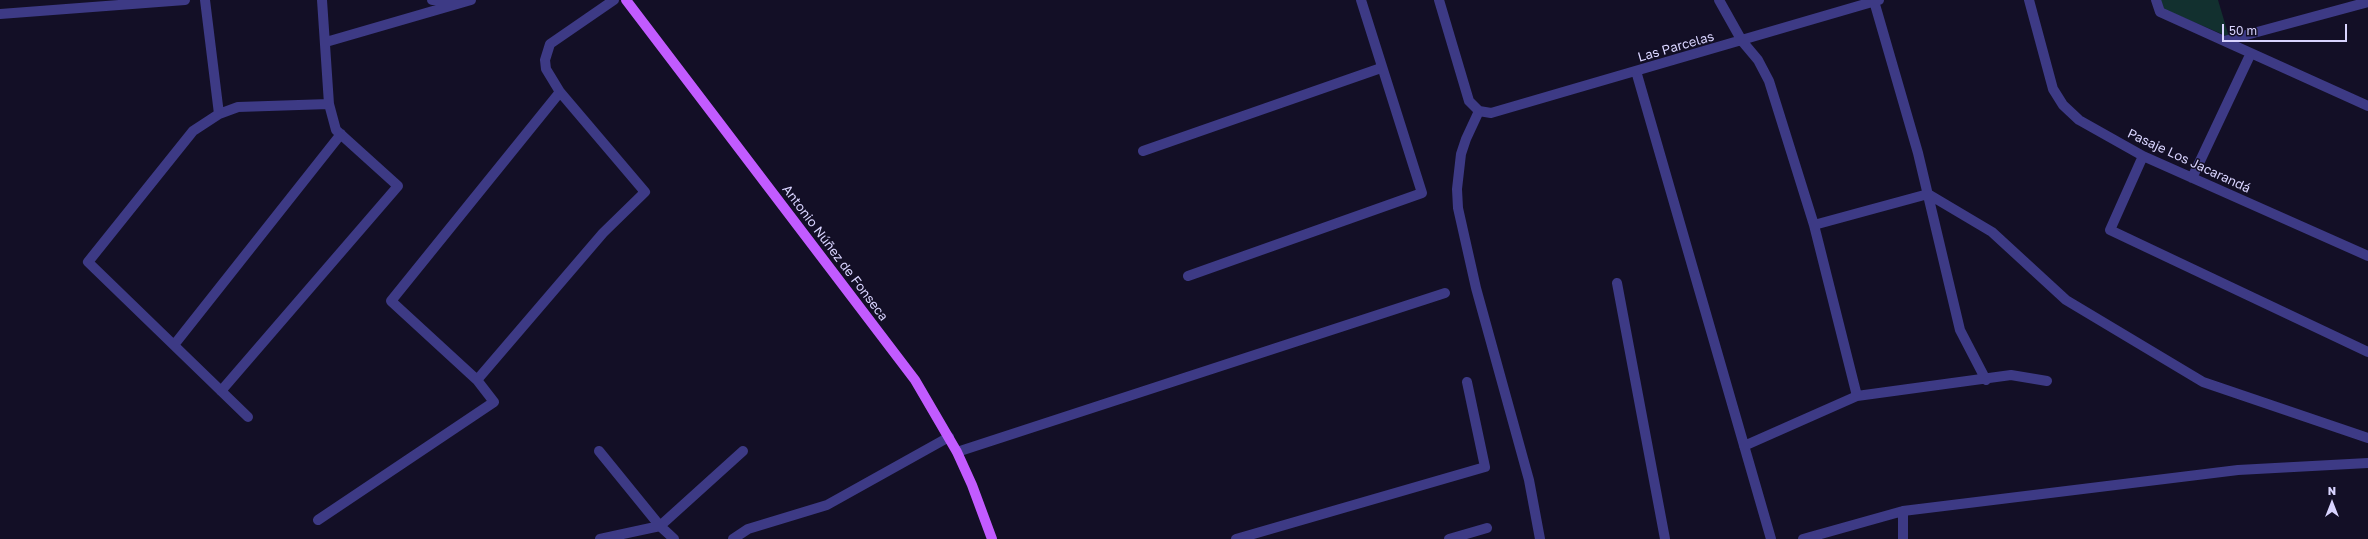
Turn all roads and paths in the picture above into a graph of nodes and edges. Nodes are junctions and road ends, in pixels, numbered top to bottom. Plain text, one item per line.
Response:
1 (185, 0) edge
2 (205, 0) edge
3 (322, 0) edge
4 (432, 0) edge
5 (470, 0) edge
6 (614, 0) edge
7 (626, 0) edge
8 (1361, 0) edge
9 (1440, 0) edge
10 (1719, 0) edge
11 (2029, 0) edge
12 (2156, 0) edge
13 (1876, 1) edge
14 (2368, 2) edge
15 (0, 14) edge
16 (1742, 41) junction
17 (2224, 41) junction
18 (326, 42) junction
19 (2251, 53) junction
20 (1381, 68) junction
21 (1636, 71) junction
22 (560, 92) junction
23 (330, 104) junction
24 (2368, 106) edge
25 (1479, 111) junction
26 (219, 114) junction
27 (341, 134) junction
28 (1143, 151) dead end
29 (2143, 156) junction
30 (2192, 178) junction
31 (1928, 194) junction
32 (1814, 225) junction
33 (2368, 256) edge
34 (1188, 276) dead end
35 (1617, 283) dead end
36 (1445, 293) dead end
37 (174, 345) junction
38 (2368, 352) edge
39 (477, 380) junction
40 (1986, 380) junction
41 (2047, 381) dead end
42 (1467, 382) dead end
43 (221, 391) junction
44 (1857, 396) junction
45 (248, 417) dead end
46 (949, 437) junction
47 (2368, 438) edge
48 (1744, 446) junction
49 (599, 451) dead end
50 (743, 451) dead end
51 (957, 452) junction
52 (2368, 463) edge
53 (1903, 511) junction
54 (318, 520) dead end
55 (660, 526) junction
56 (1487, 528) dead end
57 (600, 539) edge
58 (674, 539) edge
59 (733, 539) edge
60 (992, 539) edge
61 (1236, 539) edge
62 (1448, 539) edge
63 (1540, 539) edge
64 (1664, 539) edge
65 (1771, 539) edge
66 (1803, 539) edge
67 (1903, 539) edge

1 - 15 street
2 - 26 street
3 - 18 street
4 - 5 street
5 - 18 street
6 - 22 street
7 - 46 main road, Antonio Núñez de Fonseca
8 - 20 street
9 - 25 street
10 - 16 street
11 - 29 street, Pasaje Los Jacarandá
12 - 17 street
13 - 16 street, Las Parcelas
13 - 31 street
14 - 17 street
16 - 21 street, Las Parcelas
16 - 32 street
17 - 19 street
18 - 23 street
19 - 24 street
19 - 30 street
20 - 28 street
20 - 34 street
21 - 25 street, Las Parcelas
21 - 48 street
22 - 39 street
22 - 39 street
23 - 26 street
23 - 27 street
25 - 63 street
26 - 37 street
27 - 37 street
27 - 43 street
29 - 30 street, Pasaje Los Jacarandá
29 - 38 street
30 - 33 street, Pasaje Los Jacarandá
31 - 32 street
31 - 40 street
31 - 47 street
32 - 44 street
35 - 64 street
36 - 51 street
37 - 43 street
39 - 54 street
40 - 41 street
40 - 44 street
42 - 61 street
43 - 45 street
44 - 48 street
46 - 51 main road, Antonio Núñez de Fonseca
46 - 59 street
48 - 65 street
49 - 55 street
50 - 55 street
51 - 60 main road, Antonio Núñez de Fonseca
52 - 53 street
53 - 66 street
53 - 67 street
55 - 57 street
55 - 58 street
56 - 62 street

